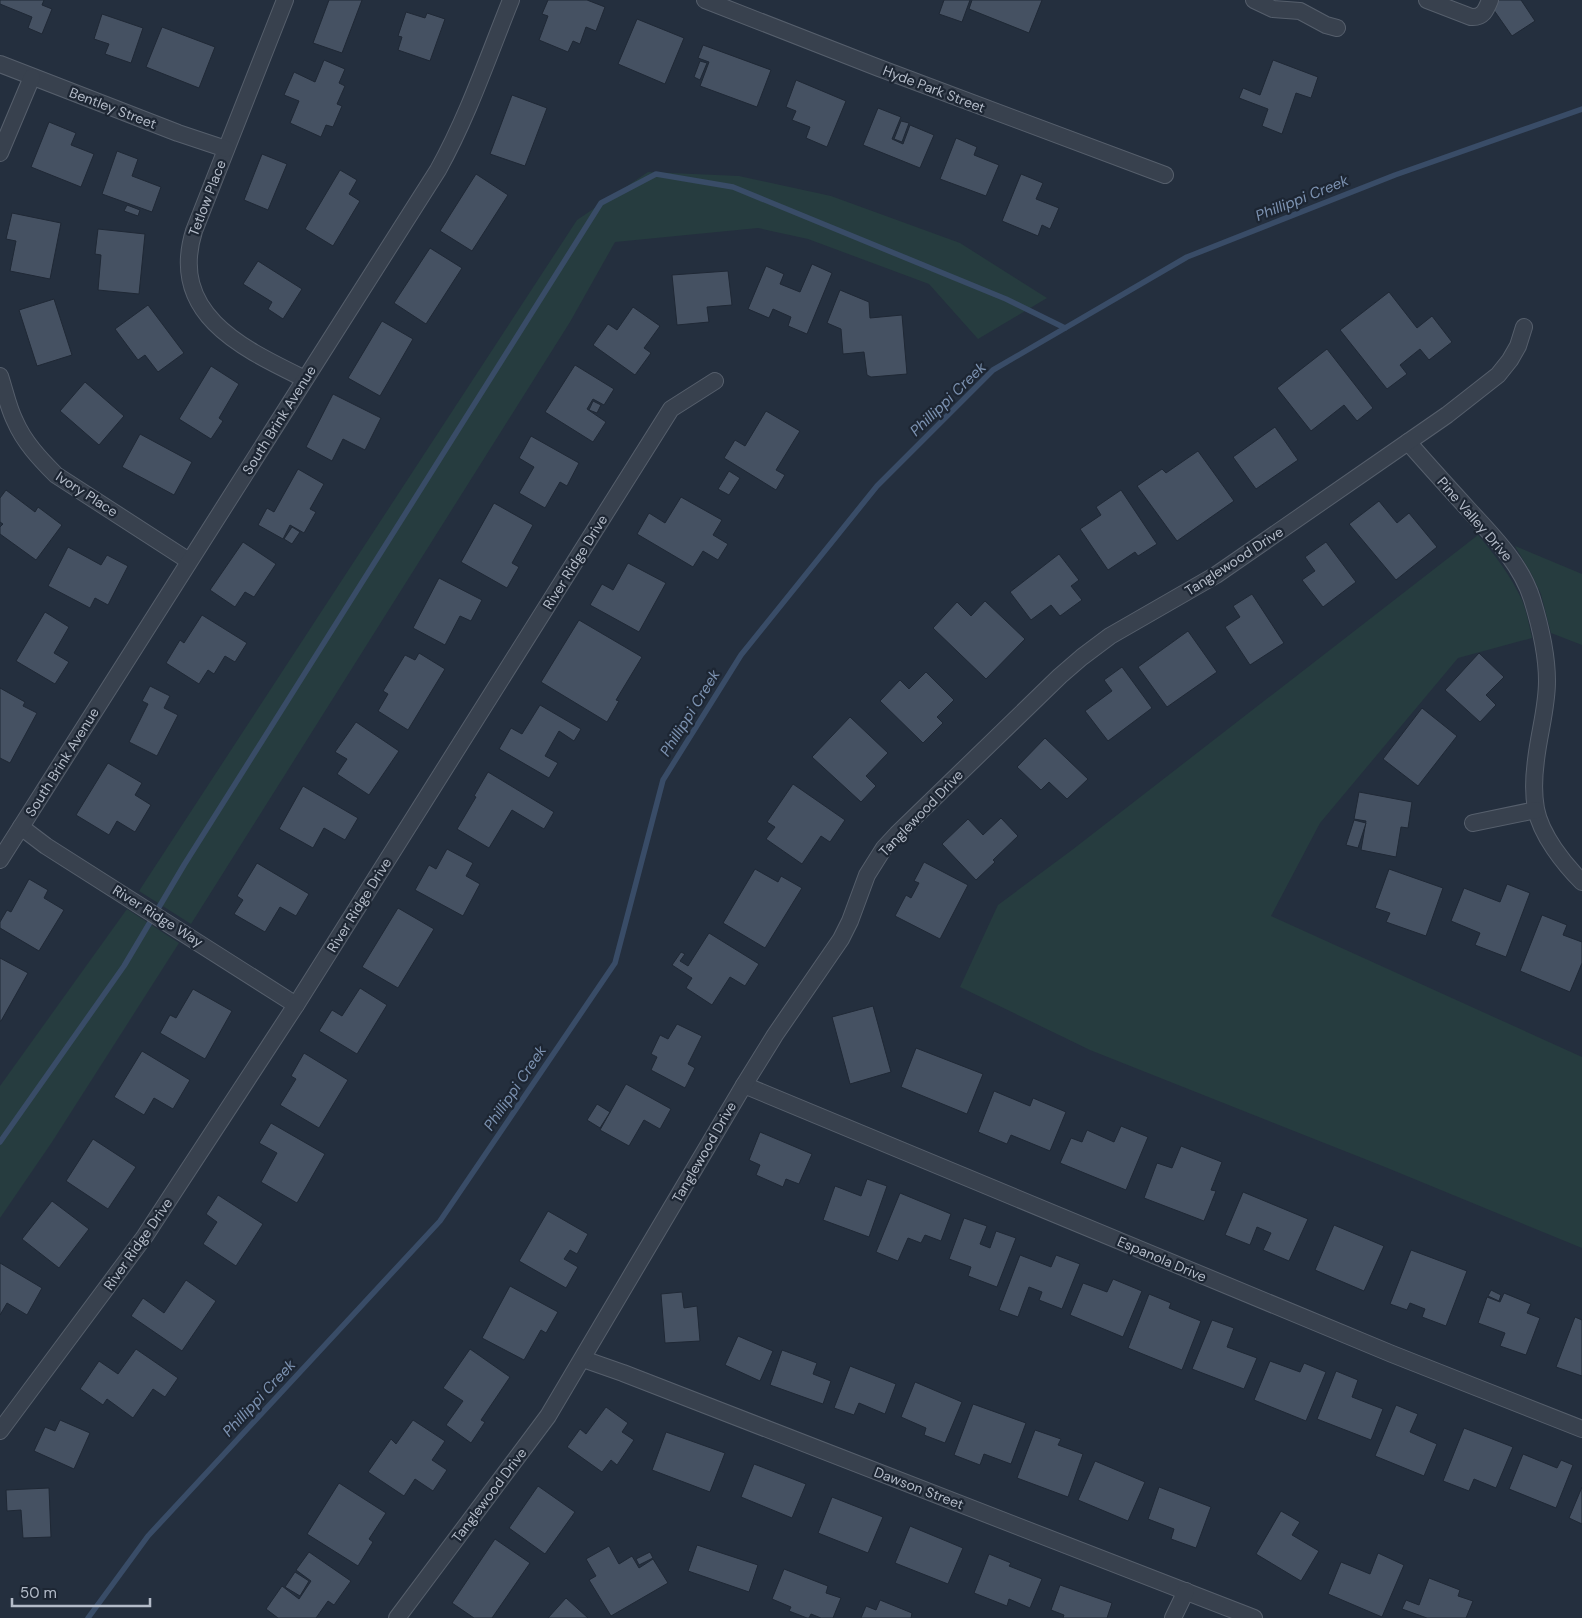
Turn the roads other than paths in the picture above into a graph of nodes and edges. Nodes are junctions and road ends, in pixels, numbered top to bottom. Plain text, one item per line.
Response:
1 (284, 0) edge
2 (511, 0) edge
3 (705, 0) edge
4 (1254, 0) edge
5 (1428, 0) edge
6 (1490, 0) edge
7 (1337, 28) dead end
8 (0, 64) edge
9 (32, 77) junction
10 (226, 149) junction
11 (0, 153) edge
12 (1165, 175) dead end
13 (1524, 327) dead end
14 (0, 376) edge
15 (305, 379) junction
16 (715, 381) dead end
17 (1408, 442) junction
18 (189, 561) junction
19 (1536, 810) junction
20 (1473, 823) dead end
21 (21, 827) junction
22 (0, 860) edge
23 (1582, 882) edge
24 (296, 1004) junction
25 (744, 1085) junction
26 (583, 1359) junction
27 (1582, 1429) edge
28 (0, 1431) edge
29 (1186, 1591) junction
30 (397, 1618) edge
31 (1173, 1618) edge
32 (1254, 1618) edge

1 - 10 street, Tetlow Place
2 - 15 street, South Brink Avenue
3 - 12 street, Hyde Park Street
4 - 7 street
5 - 6 street
8 - 9 street, Bentley Street
9 - 10 street, Bentley Street
9 - 11 street
10 - 15 street, Tetlow Place
13 - 17 street, Tanglewood Drive
14 - 18 street, Ivory Place
15 - 18 street, South Brink Avenue
16 - 24 street, River Ridge Drive
17 - 19 street, Pine Valley Drive
17 - 25 street, Tanglewood Drive
18 - 21 street, South Brink Avenue
19 - 20 street
19 - 23 street, Pine Valley Drive
21 - 22 street, South Brink Avenue
21 - 24 street, River Ridge Way
24 - 28 street, River Ridge Drive
25 - 26 street, Tanglewood Drive
25 - 27 street, Espanola Drive
26 - 29 street, Dawson Street
26 - 30 street, Tanglewood Drive
29 - 31 street
29 - 32 street, Dawson Street

